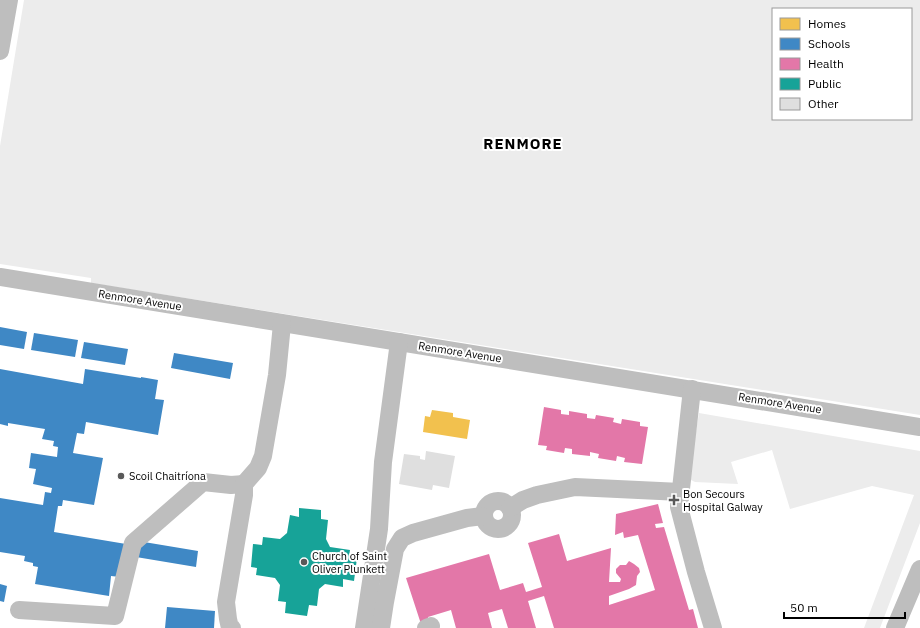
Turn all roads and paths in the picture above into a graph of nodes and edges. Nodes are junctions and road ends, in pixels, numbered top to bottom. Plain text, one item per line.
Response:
1 (9, 0) edge
2 (0, 51) edge
3 (0, 277) edge
4 (282, 324) junction
5 (399, 342) junction
6 (692, 389) junction
7 (920, 427) edge
8 (244, 484) junction
9 (681, 492) junction
10 (920, 569) edge
11 (19, 610) dead end
12 (232, 628) edge
13 (364, 628) edge
14 (381, 628) edge
15 (713, 628) edge
16 (895, 628) edge

1 - 2 street
3 - 4 street, Renmore Avenue
4 - 5 street, Renmore Avenue
4 - 8 street
5 - 6 street, Renmore Avenue
5 - 13 street
6 - 7 street, Renmore Avenue
6 - 9 street
8 - 11 street
8 - 12 street
9 - 14 street
9 - 15 street
10 - 16 street

